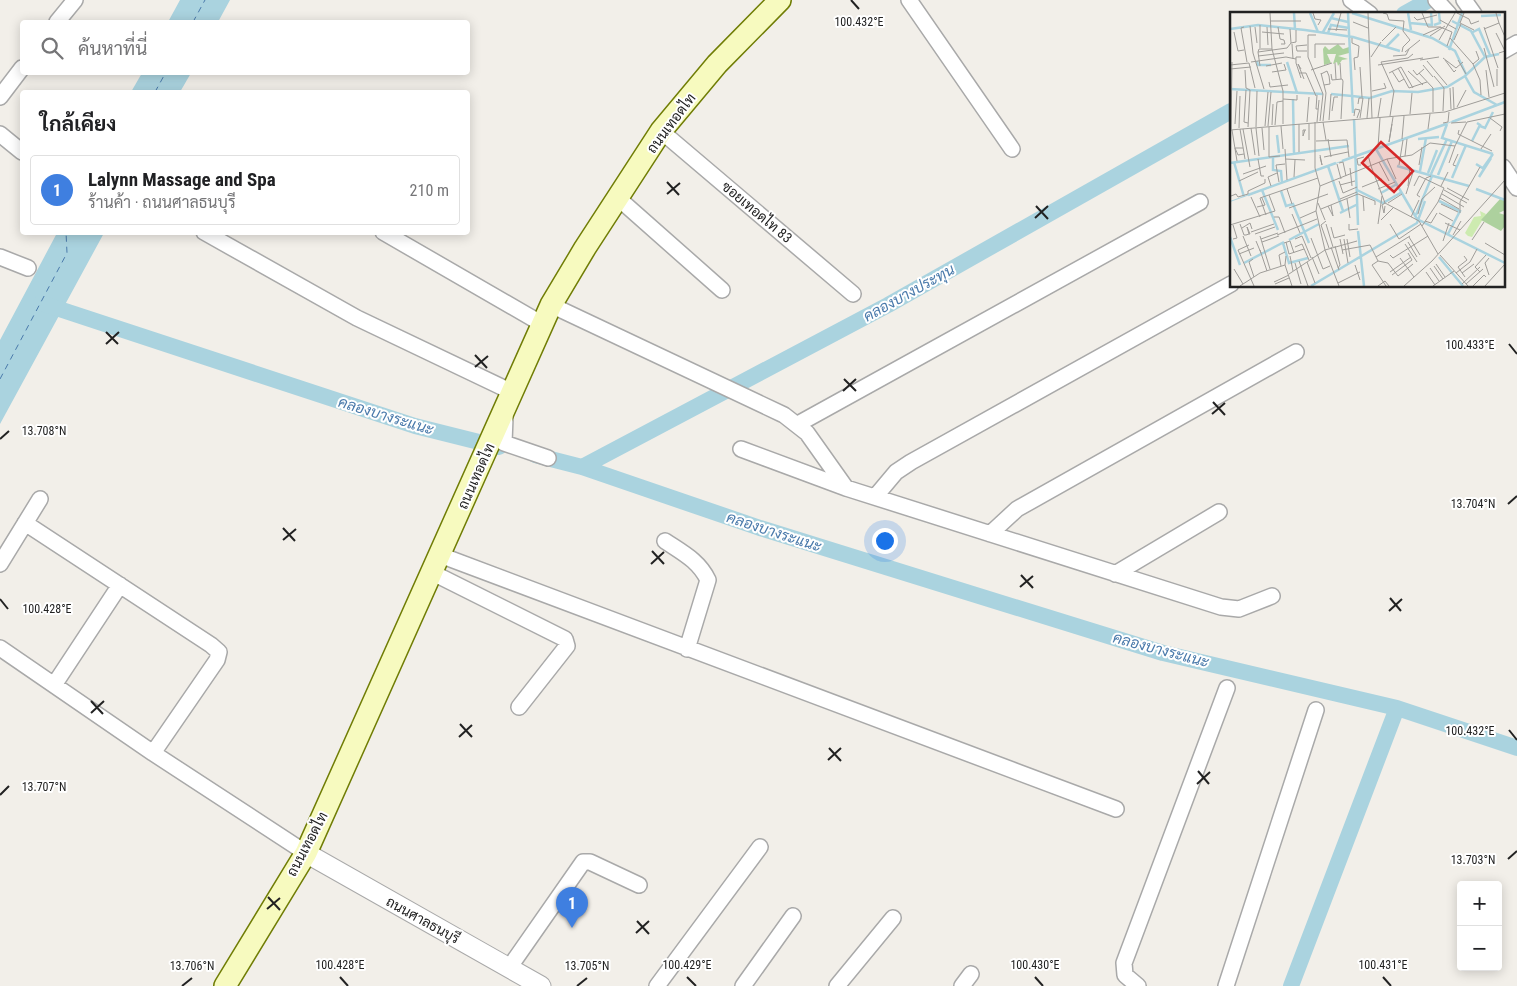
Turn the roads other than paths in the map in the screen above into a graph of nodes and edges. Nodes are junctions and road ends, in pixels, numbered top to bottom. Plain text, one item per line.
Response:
1 (75, 0) edge
2 (780, 0) edge
3 (909, 0) edge
4 (1351, 0) edge
5 (1436, 0) edge
6 (1367, 12) edge
7 (1447, 12) edge
8 (59, 20) edge
9 (20, 71) edge
10 (0, 97) edge
11 (660, 131) junction
12 (0, 134) edge
13 (20, 150) edge
14 (1012, 150) dead end
15 (1504, 168) edge
16 (1517, 188) edge
17 (618, 198) junction
18 (1200, 202) dead end
19 (209, 235) edge
20 (389, 235) edge
21 (0, 257) edge
22 (28, 268) dead end
23 (1230, 285) edge
24 (722, 290) dead end
25 (854, 294) dead end
26 (547, 315) junction
27 (1296, 352) dead end
28 (509, 399) junction
29 (798, 424) junction
30 (741, 449) dead end
31 (548, 458) dead end
32 (846, 488) junction
33 (876, 497) junction
34 (40, 499) dead end
35 (1219, 512) dead end
36 (25, 523) junction
37 (990, 534) junction
38 (665, 541) dead end
39 (0, 564) edge
40 (436, 564) junction
41 (1114, 574) junction
42 (120, 585) junction
43 (1272, 596) dead end
44 (0, 648) edge
45 (686, 649) junction
46 (54, 685) junction
47 (1227, 688) dead end
48 (519, 708) dead end
49 (1316, 710) dead end
50 (153, 753) junction
51 (1116, 809) dead end
52 (760, 847) dead end
53 (306, 853) junction
54 (639, 885) dead end
55 (793, 916) dead end
56 (893, 918) dead end
57 (509, 968) junction
58 (224, 986) edge
59 (541, 986) edge
60 (657, 986) edge
61 (743, 986) edge
62 (837, 986) edge
63 (1138, 986) edge
64 (1226, 986) edge

1 - 8 street
2 - 11 main road, ถนนเทอดไท
3 - 14 street
4 - 6 street
5 - 7 street
9 - 10 street
11 - 17 main road, ถนนเทอดไท
11 - 25 street, ซอยเทอดไท 83
12 - 13 street
15 - 16 street
17 - 24 street
17 - 26 main road, ถนนเทอดไท
18 - 29 street
19 - 28 street
20 - 26 street
21 - 22 street
23 - 33 street
26 - 28 main road, ถนนเทอดไท
26 - 29 street
27 - 37 street
28 - 31 street
28 - 40 main road, ถนนเทอดไท
29 - 32 street
30 - 32 street
32 - 33 street
33 - 37 street
34 - 36 street
35 - 41 street
36 - 39 street
36 - 42 street
37 - 41 street
38 - 45 street
40 - 45 street
40 - 48 street
40 - 53 main road, ถนนเทอดไท
41 - 43 street
42 - 46 street
42 - 50 street
44 - 46 street
45 - 51 street
46 - 50 street
47 - 63 street
49 - 64 street
50 - 53 street
52 - 60 street
53 - 57 street, ถนนศาลธนบุรี
53 - 58 main road, ถนนเทอดไท
54 - 57 street
55 - 61 street
56 - 62 street
57 - 59 street, ถนนศาลธนบุรี

